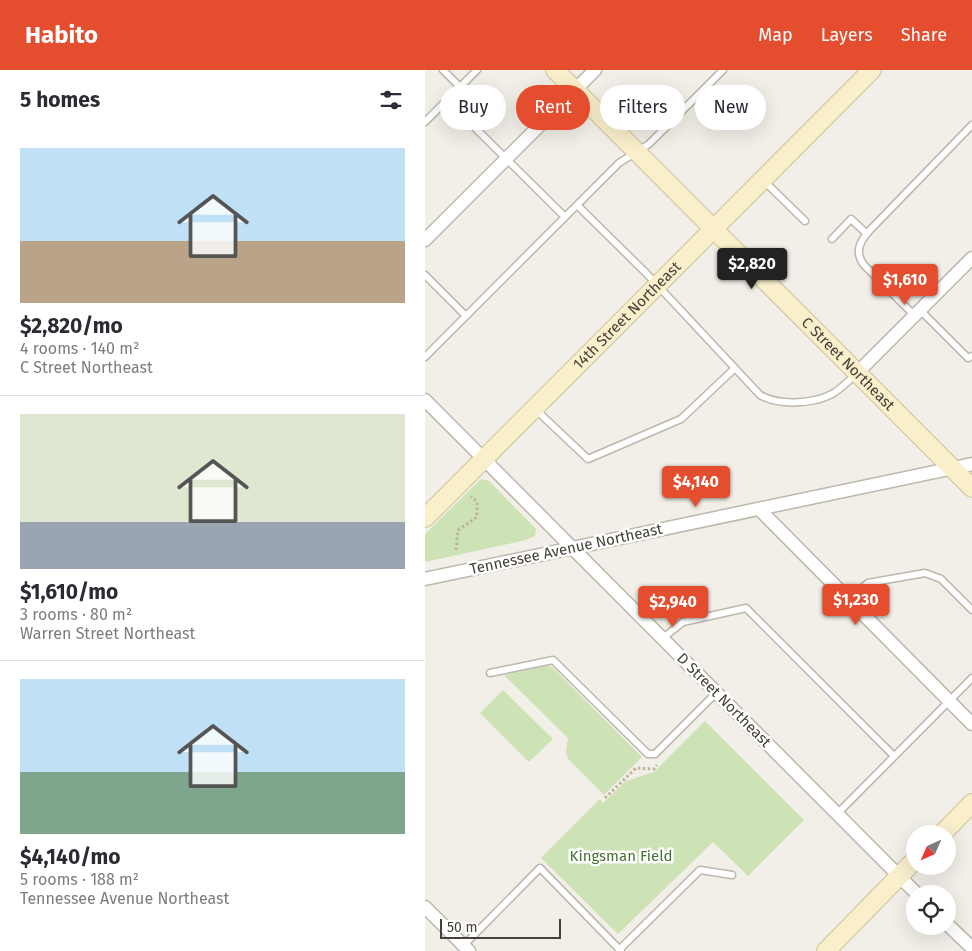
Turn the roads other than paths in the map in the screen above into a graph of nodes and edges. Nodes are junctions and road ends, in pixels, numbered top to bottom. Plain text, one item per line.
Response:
1 (443, 70) edge
2 (477, 70) edge
3 (555, 70) edge
4 (595, 70) edge
5 (723, 70) edge
6 (872, 70) edge
7 (458, 85) edge
8 (462, 85) edge
9 (570, 85) edge
10 (580, 85) edge
11 (590, 105) edge
12 (440, 107) edge
13 (425, 122) edge
14 (972, 125) edge
15 (478, 130) edge
16 (535, 130) edge
17 (636, 152) junction
18 (507, 158) junction
19 (762, 179) junction
20 (577, 205) junction
21 (565, 217) junction
22 (805, 221) dead end
23 (713, 228) junction
24 (867, 234) junction
25 (832, 239) dead end
26 (425, 240) edge
27 (972, 258) edge
28 (425, 276) edge
29 (656, 286) junction
30 (918, 313) junction
31 (466, 316) junction
32 (972, 356) edge
33 (425, 357) edge
34 (734, 369) junction
35 (857, 373) junction
36 (425, 400) edge
37 (534, 408) junction
38 (484, 459) junction
39 (972, 464) edge
40 (951, 468) junction
41 (972, 488) edge
42 (760, 510) junction
43 (425, 518) edge
44 (572, 547) junction
45 (425, 579) edge
46 (849, 599) junction
47 (972, 610) edge
48 (663, 638) junction
49 (490, 673) dead end
50 (972, 678) edge
51 (717, 692) junction
52 (949, 701) junction
53 (972, 724) edge
54 (894, 756) junction
55 (970, 809) edge
56 (838, 813) junction
57 (951, 825) edge
58 (906, 870) edge
59 (733, 875) dead end
60 (901, 876) junction
61 (909, 885) edge
62 (425, 907) edge
63 (956, 933) edge
64 (466, 948) edge
65 (972, 948) edge
66 (620, 950) edge
67 (830, 950) edge

1 - 7 lane
2 - 8 lane
3 - 9 street, C Street Northeast
4 - 10 street
5 - 17 lane
6 - 19 street, 14th Street Northeast
11 - 17 street, C Street Northeast
12 - 13 lane
14 - 24 lane
15 - 18 lane
16 - 18 street
17 - 20 lane
17 - 23 street, C Street Northeast
18 - 21 lane
18 - 26 street
19 - 22 lane
19 - 23 street, 14th Street Northeast
20 - 21 lane
20 - 29 lane
21 - 31 lane
23 - 29 street, 14th Street Northeast
23 - 35 street, C Street Northeast
24 - 25 lane
24 - 30 lane
27 - 30 street
28 - 31 lane
29 - 34 lane
29 - 37 street, 14th Street Northeast
30 - 32 lane
30 - 35 street
31 - 33 lane
34 - 35 lane
34 - 37 lane
35 - 40 street, C Street Northeast
36 - 38 street, D Street Northeast
37 - 38 street, 14th Street Northeast
38 - 43 street, 14th Street Northeast
38 - 44 street, D Street Northeast
39 - 40 street, Tennessee Avenue Northeast
40 - 41 street, C Street Northeast
40 - 42 street, Tennessee Avenue Northeast
42 - 44 street, Tennessee Avenue Northeast
42 - 46 street
44 - 45 street, Tennessee Avenue Northeast
44 - 48 street, D Street Northeast
46 - 47 lane
46 - 52 street
48 - 51 street, D Street Northeast
48 - 54 lane
49 - 51 lane
50 - 52 lane
51 - 56 street, D Street Northeast
52 - 53 street
52 - 54 lane
54 - 56 lane
55 - 57 street
56 - 60 street, D Street Northeast
58 - 60 street
59 - 66 lane
60 - 61 street, D Street Northeast
60 - 67 street
62 - 64 street
63 - 65 street
64 - 66 lane

